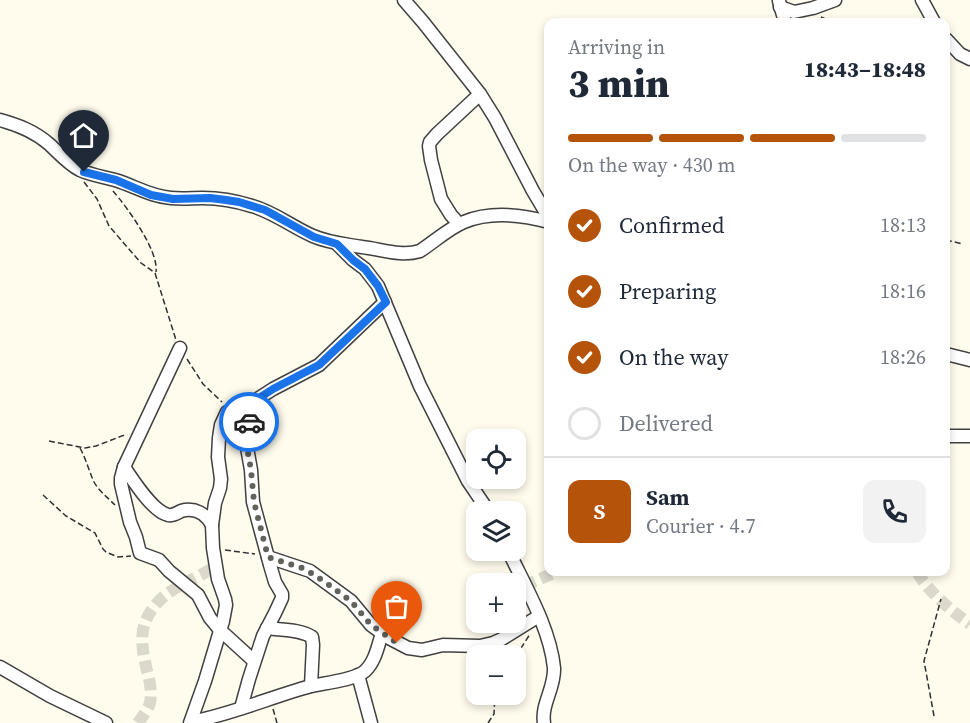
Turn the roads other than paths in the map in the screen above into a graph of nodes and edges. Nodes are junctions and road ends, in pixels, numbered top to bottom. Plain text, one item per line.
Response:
1 (404, 0) edge
2 (835, 0) edge
3 (922, 0) edge
4 (779, 3) edge
5 (784, 18) edge
6 (931, 18) edge
7 (950, 43) edge
8 (970, 59) edge
9 (480, 94) junction
10 (0, 120) edge
11 (544, 207) edge
12 (544, 212) edge
13 (459, 224) junction
14 (337, 244) junction
15 (386, 302) junction
16 (180, 348) road end
17 (950, 355) edge
18 (970, 360) edge
19 (227, 412) road end
20 (950, 436) edge
21 (970, 436) edge
22 (124, 467) junction
23 (482, 501) edge
24 (212, 525) junction
25 (268, 557) junction
26 (513, 561) edge
27 (537, 617) junction
28 (267, 628) junction
29 (220, 630) junction
30 (382, 633) junction
31 (254, 661) junction
32 (0, 667) edge
33 (358, 675) junction
34 (311, 687) junction
35 (241, 708) junction
36 (190, 722) edge
37 (106, 723) edge
38 (371, 723) edge
39 (544, 723) edge

1 - 9 street
2 - 4 street
3 - 6 street
4 - 5 street
7 - 8 street
9 - 11 street
9 - 13 street
10 - 14 street
12 - 13 street
13 - 14 street
14 - 15 street
15 - 23 street
15 - 25 street
16 - 22 street
17 - 18 street
19 - 24 street
20 - 21 street
22 - 24 street
22 - 29 street
24 - 29 street
25 - 28 street
25 - 30 street
26 - 27 street
27 - 30 street
27 - 39 street
28 - 31 street
28 - 34 street
29 - 31 street
29 - 36 street
30 - 33 street
31 - 35 street
32 - 37 street
33 - 34 street
33 - 38 street
34 - 35 street
35 - 36 street

